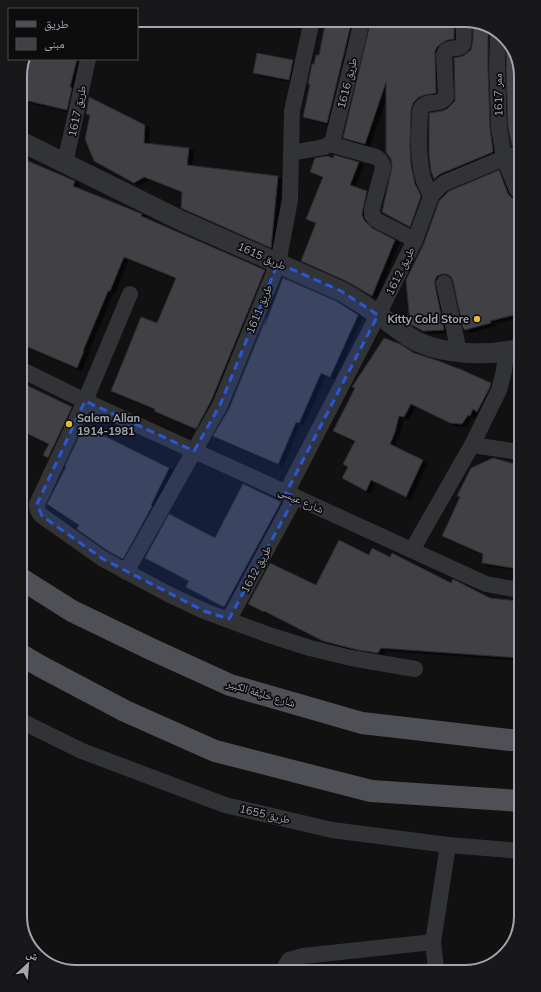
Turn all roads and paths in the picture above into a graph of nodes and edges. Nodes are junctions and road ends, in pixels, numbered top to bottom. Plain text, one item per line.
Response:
1 (310, 27) edge
2 (360, 27) edge
3 (463, 27) edge
4 (498, 39) edge
5 (88, 60) edge
6 (27, 144) edge
7 (330, 144) junction
8 (291, 153) junction
9 (511, 156) edge
10 (65, 163) junction
11 (514, 173) edge
12 (431, 196) junction
13 (415, 240) junction
14 (278, 263) junction
15 (444, 283) dead end
16 (130, 294) dead end
17 (378, 315) junction
18 (512, 350) edge
19 (459, 352) junction
20 (27, 372) edge
21 (85, 401) junction
22 (472, 445) junction
23 (194, 451) junction
24 (514, 451) edge
25 (290, 495) junction
26 (412, 550) junction
27 (126, 572) junction
28 (27, 583) edge
29 (514, 589) edge
30 (229, 619) junction
31 (27, 658) edge
32 (415, 669) dead end
33 (27, 724) edge
34 (514, 740) edge
35 (514, 801) edge
36 (448, 845) junction
37 (514, 850) edge
38 (433, 942) junction
39 (286, 965) edge
40 (436, 965) edge

1 - 8 street, طريق 1611
2 - 7 street, طريق 1616
3 - 12 street
4 - 9 street, ممر 1617
5 - 10 street, طريق 1617
6 - 10 street, طريق 1615
7 - 8 street
7 - 13 street
8 - 14 street, طريق 1611
9 - 11 street, ممر 1617
9 - 12 street, طريق 1612
10 - 14 street, طريق 1615
12 - 13 street, طريق 1612
13 - 17 street, طريق 1612
14 - 17 street, طريق 1615
14 - 23 street, طريق 1611
15 - 19 street
16 - 21 street
17 - 19 street, طريق 1615
17 - 25 street, طريق 1612
18 - 19 street, طريق 1615
18 - 22 street, طريق 1615
20 - 21 street, شارع عيسى
21 - 23 street, شارع عيسى
21 - 27 street
22 - 24 street
22 - 26 street, طريق 1615
23 - 25 street, شارع عيسى
23 - 27 street, طريق 1611
25 - 26 street, شارع عيسى
25 - 30 street, طريق 1612
26 - 29 street, شارع عيسى
27 - 30 street
28 - 34 main road, شارع خليفة الكبير
30 - 32 street
31 - 35 main road
33 - 36 street, طريق 1655
36 - 37 street, طريق 1655
36 - 38 street
38 - 39 street
38 - 40 street

